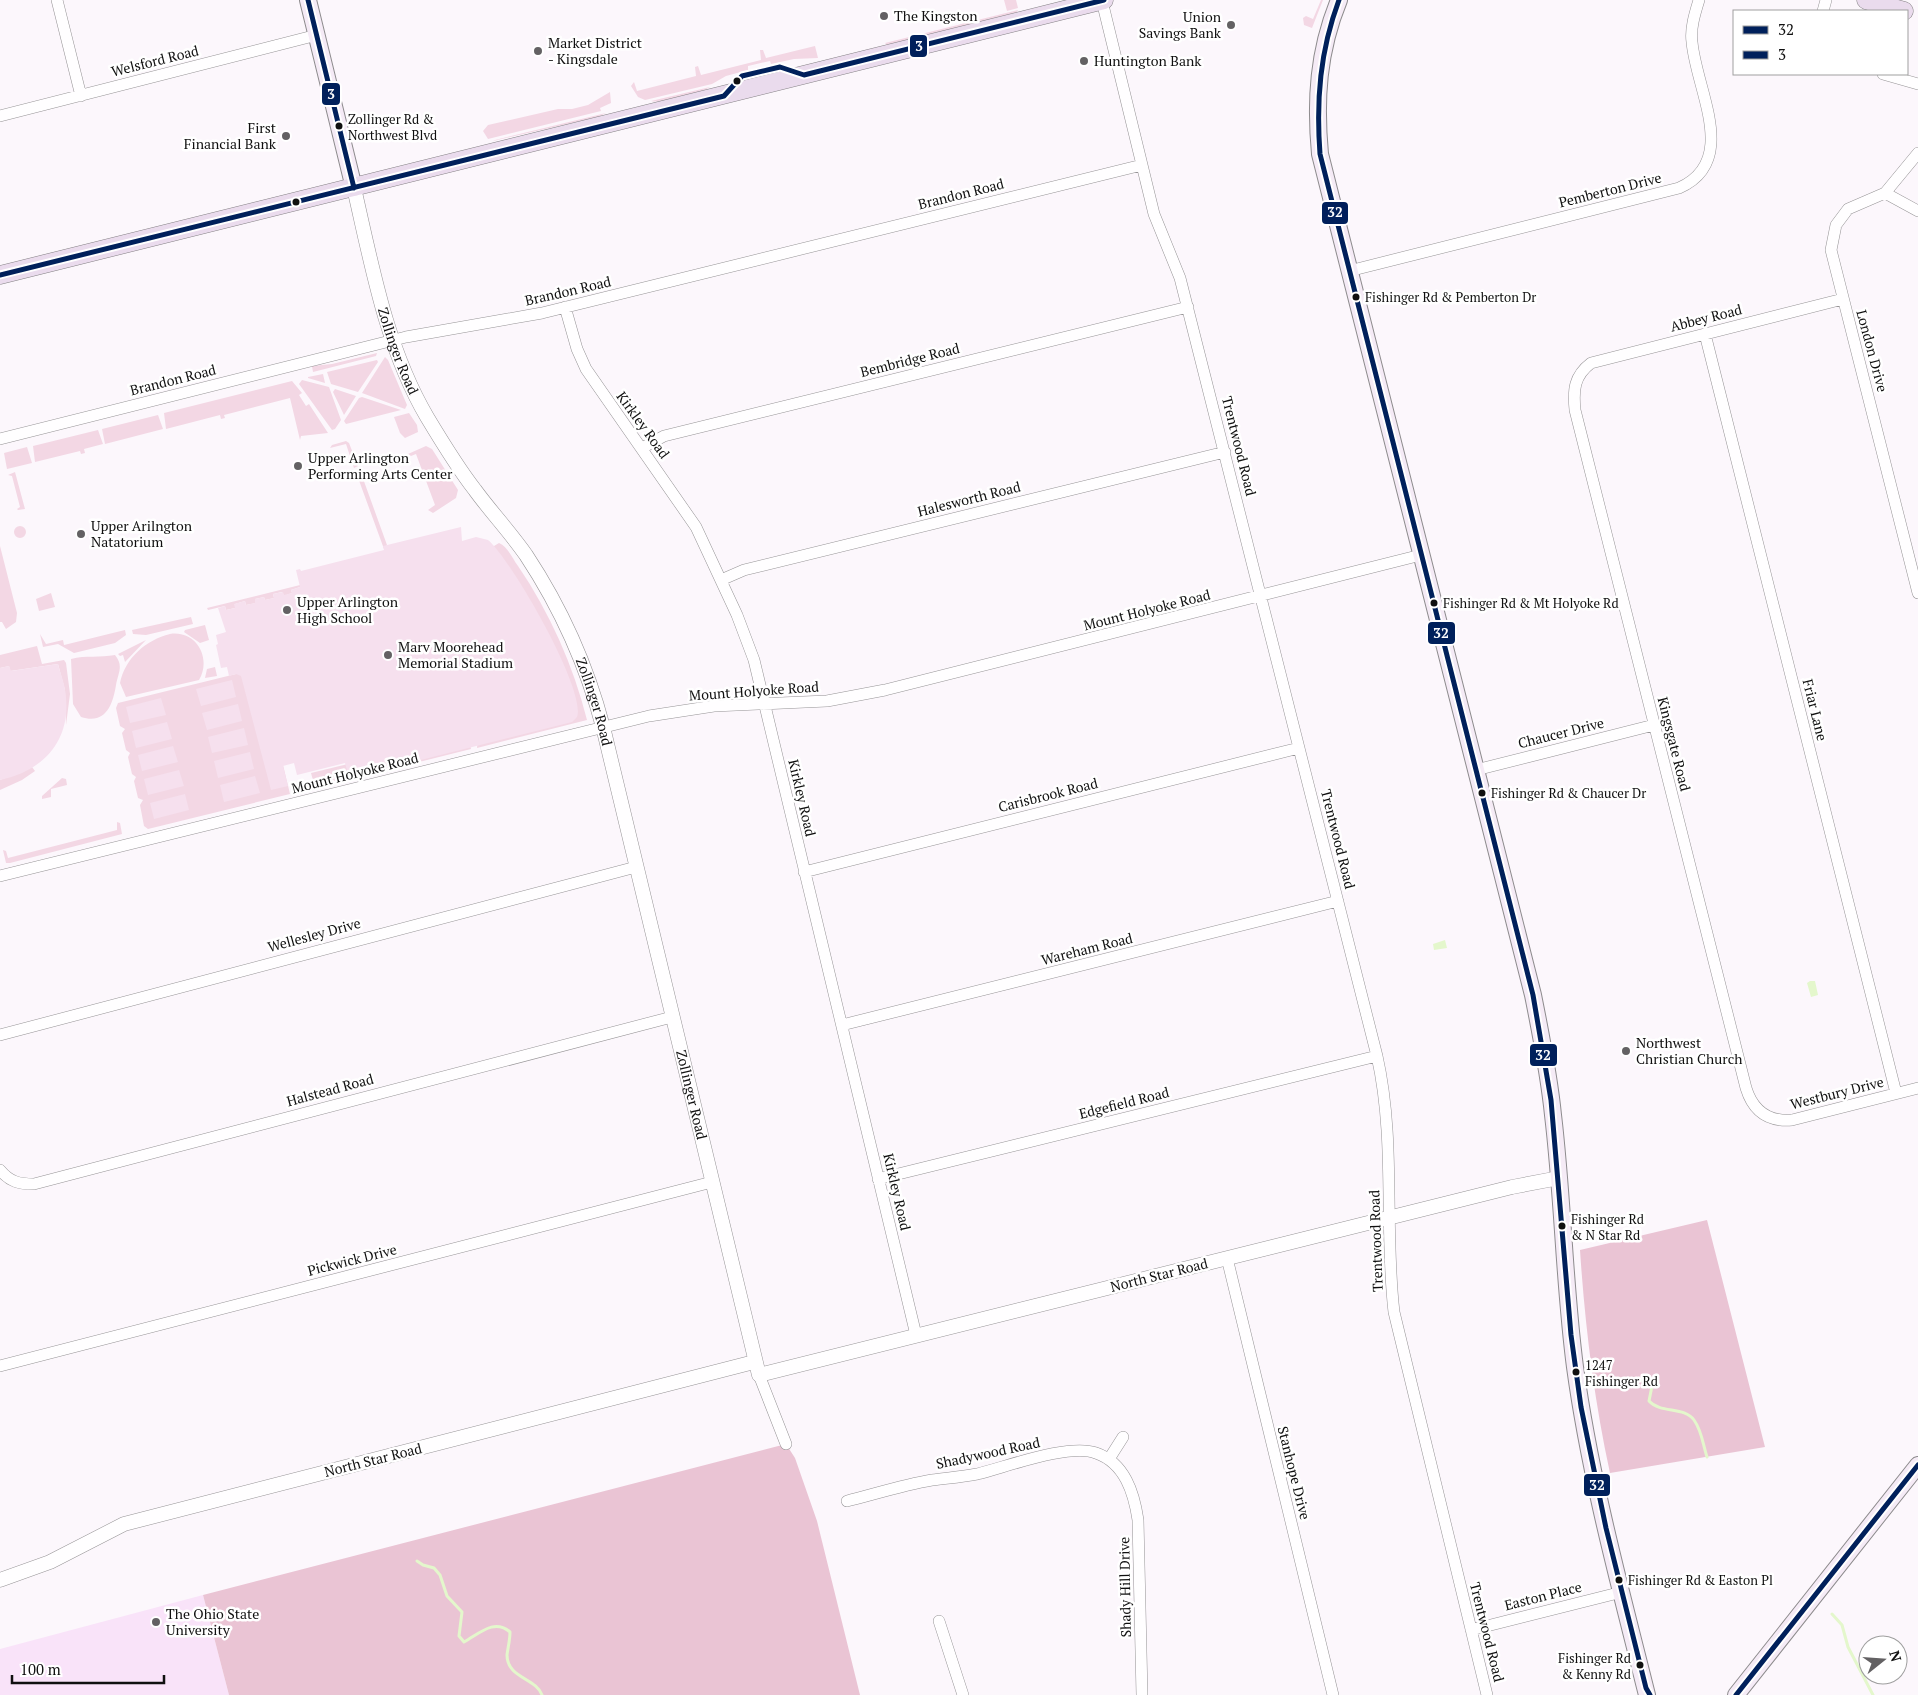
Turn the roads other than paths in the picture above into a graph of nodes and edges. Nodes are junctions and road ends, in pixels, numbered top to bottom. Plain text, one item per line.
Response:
1 (57, 0) edge
2 (308, 0) edge
3 (1103, 0) edge
4 (1339, 0) edge
5 (1699, 0) edge
6 (1866, 0) edge
7 (1899, 10) edge
8 (317, 35) junction
9 (1886, 75) edge
10 (1918, 84) edge
11 (81, 96) junction
12 (0, 116) edge
13 (1918, 153) edge
14 (1142, 165) junction
15 (354, 188) junction
16 (1885, 193) junction
17 (1918, 210) edge
18 (1349, 271) junction
19 (0, 275) edge
20 (1843, 299) junction
21 (1188, 307) junction
22 (565, 308) junction
23 (1705, 334) junction
24 (392, 341) junction
25 (1580, 374) joint
26 (0, 438) edge
27 (642, 448) junction
28 (1225, 452) junction
29 (1422, 555) junction
30 (721, 580) junction
31 (1918, 593) edge
32 (1261, 597) junction
33 (765, 705) junction
34 (1654, 724) junction
35 (603, 727) junction
36 (1299, 748) junction
37 (1476, 770) junction
38 (636, 867) junction
39 (804, 872) junction
40 (0, 876) edge
41 (1338, 901) junction
42 (672, 1016) junction
43 (842, 1025) junction
44 (0, 1034) edge
45 (1377, 1056) junction
46 (1918, 1088) edge
47 (1896, 1093) junction
48 (1764, 1116) joint
49 (0, 1170) edge
50 (1559, 1178) junction
51 (878, 1179) junction
52 (712, 1182) junction
53 (1389, 1218) junction
54 (1226, 1258) junction
55 (916, 1335) junction
56 (0, 1366) edge
57 (757, 1369) junction
58 (1123, 1437) dead end
59 (786, 1444) dead end
60 (1109, 1460) junction
61 (1918, 1465) edge
62 (1127, 1480) joint
63 (847, 1501) dead end
64 (0, 1580) edge
65 (1622, 1592) junction
66 (939, 1622) dead end
67 (1471, 1630) junction
68 (1648, 1692) edge
69 (963, 1695) edge
70 (1142, 1695) edge
71 (1333, 1695) edge
72 (1487, 1695) edge
73 (1736, 1695) edge

1 - 11 street
2 - 8 main road, Zollinger Road
3 - 14 street, Trentwood Road
3 - 15 main road
4 - 18 main road
5 - 18 street, Pemberton Drive
6 - 7 main road
8 - 11 street, Welsford Road
8 - 15 main road, Zollinger Road
9 - 10 street
11 - 12 street, Welsford Road
13 - 16 street, London Drive
14 - 21 street, Trentwood Road
14 - 22 street, Brandon Road
15 - 19 main road
15 - 24 street, Zollinger Road
16 - 17 street
16 - 20 street, London Drive
18 - 29 main road
20 - 23 street, Abbey Road
20 - 31 street, London Drive
21 - 27 street, Bembridge Road
21 - 28 street, Trentwood Road
22 - 24 street, Brandon Road
22 - 27 street, Kirkley Road
23 - 25 street, Abbey Road
23 - 47 street, Friar Lane
24 - 26 street, Brandon Road
24 - 35 street, Zollinger Road
25 - 34 street, Kingsgate Road
27 - 30 street, Kirkley Road
28 - 30 street, Halesworth Road
28 - 32 street, Trentwood Road
29 - 32 street, Mount Holyoke Road
29 - 37 main road
30 - 33 street, Kirkley Road
32 - 33 street, Mount Holyoke Road
32 - 36 street, Trentwood Road
33 - 35 street, Mount Holyoke Road
33 - 39 street, Kirkley Road
34 - 37 street, Chaucer Drive
34 - 48 street, Kingsgate Road
35 - 38 street, Zollinger Road
35 - 40 street, Mount Holyoke Road
36 - 39 street, Carisbrook Road
36 - 41 street, Trentwood Road
37 - 50 main road
38 - 42 street, Zollinger Road
38 - 44 street, Wellesley Drive
39 - 43 street, Kirkley Road
41 - 43 street, Wareham Road
41 - 45 street, Trentwood Road
42 - 49 street, Halstead Road
42 - 52 street, Zollinger Road
43 - 51 street, Kirkley Road
45 - 51 street, Edgefield Road
45 - 53 street, Trentwood Road
46 - 47 street, Westbury Drive
47 - 48 street, Westbury Drive
50 - 53 street, North Star Road
50 - 65 main road
51 - 55 street, Kirkley Road
52 - 56 street, Pickwick Drive
52 - 57 street, Zollinger Road
53 - 54 street, North Star Road
53 - 67 street, Trentwood Road
54 - 55 street, North Star Road
54 - 71 street, Stanhope Drive
55 - 57 street, North Star Road
57 - 59 street, Zollinger Road
57 - 64 street, North Star Road
58 - 60 street
60 - 62 street, Shadywood Road
60 - 63 street, Shadywood Road
61 - 73 main road
62 - 70 street, Shady Hill Drive
65 - 67 street, Easton Place
65 - 68 main road
66 - 69 street
67 - 72 street, Trentwood Road

